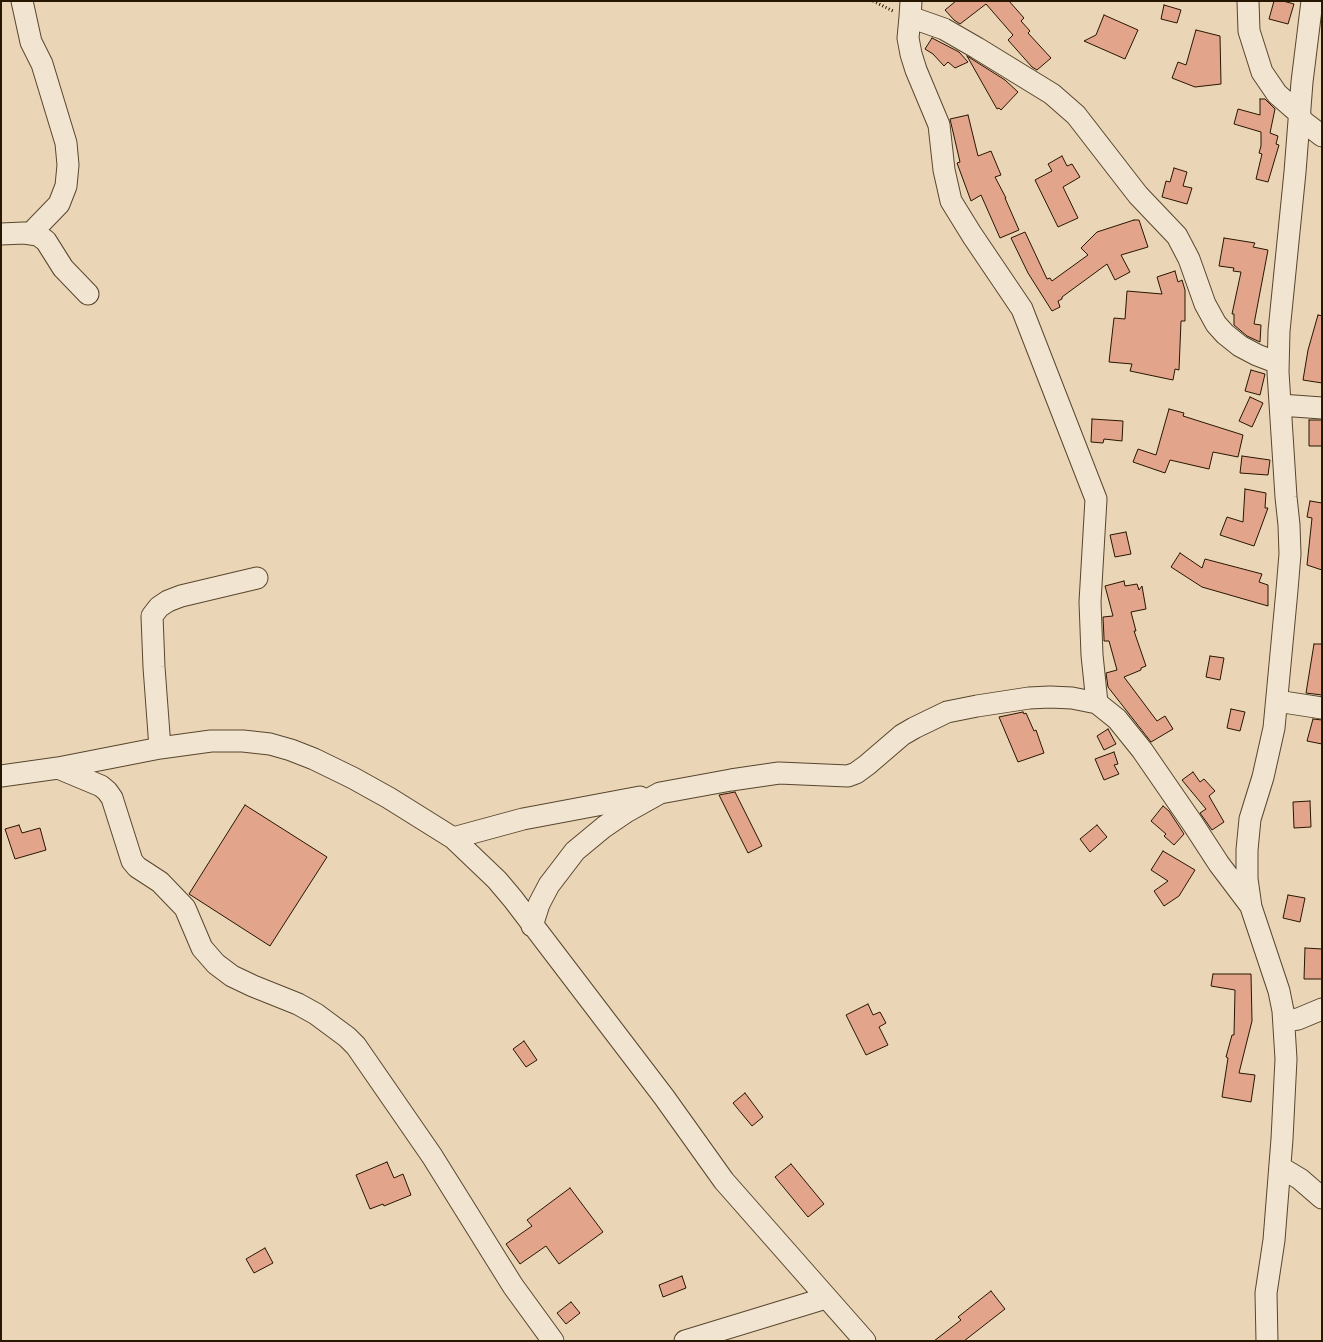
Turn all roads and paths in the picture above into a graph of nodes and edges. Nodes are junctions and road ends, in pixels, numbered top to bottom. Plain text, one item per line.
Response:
1 (22, 1) edge
2 (1248, 1) edge
3 (1312, 1) edge
4 (910, 9) edge
5 (1300, 116) junction
6 (1322, 136) edge
7 (1, 234) edge
8 (30, 234) junction
9 (88, 294) dead end
10 (1278, 363) junction
11 (1280, 405) junction
12 (1322, 408) edge
13 (258, 578) dead end
14 (1277, 700) junction
15 (1097, 703) junction
16 (1322, 708) edge
17 (160, 748) junction
18 (58, 768) junction
19 (1, 776) edge
20 (660, 793) junction
21 (453, 838) junction
22 (1251, 907) junction
23 (532, 926) junction
24 (1322, 1009) edge
25 (1284, 1021) junction
26 (1280, 1167) junction
27 (1322, 1198) edge
28 (826, 1298) junction
29 (553, 1341) edge
30 (685, 1341) edge
31 (865, 1341) edge
32 (1267, 1341) edge

1 - 8 street
2 - 5 street
3 - 5 street
4 - 10 street
4 - 15 street
5 - 6 street
5 - 10 street
7 - 8 street
8 - 9 street
10 - 11 street
11 - 12 street
11 - 14 street
13 - 17 street
14 - 16 street
14 - 22 street
15 - 20 street
15 - 22 street
17 - 18 street
17 - 21 street
18 - 19 street
18 - 29 street
20 - 21 street
20 - 23 street
21 - 23 street
22 - 25 street
23 - 28 street
24 - 25 street
25 - 26 street
26 - 27 street
26 - 32 street
28 - 30 street
28 - 31 street

